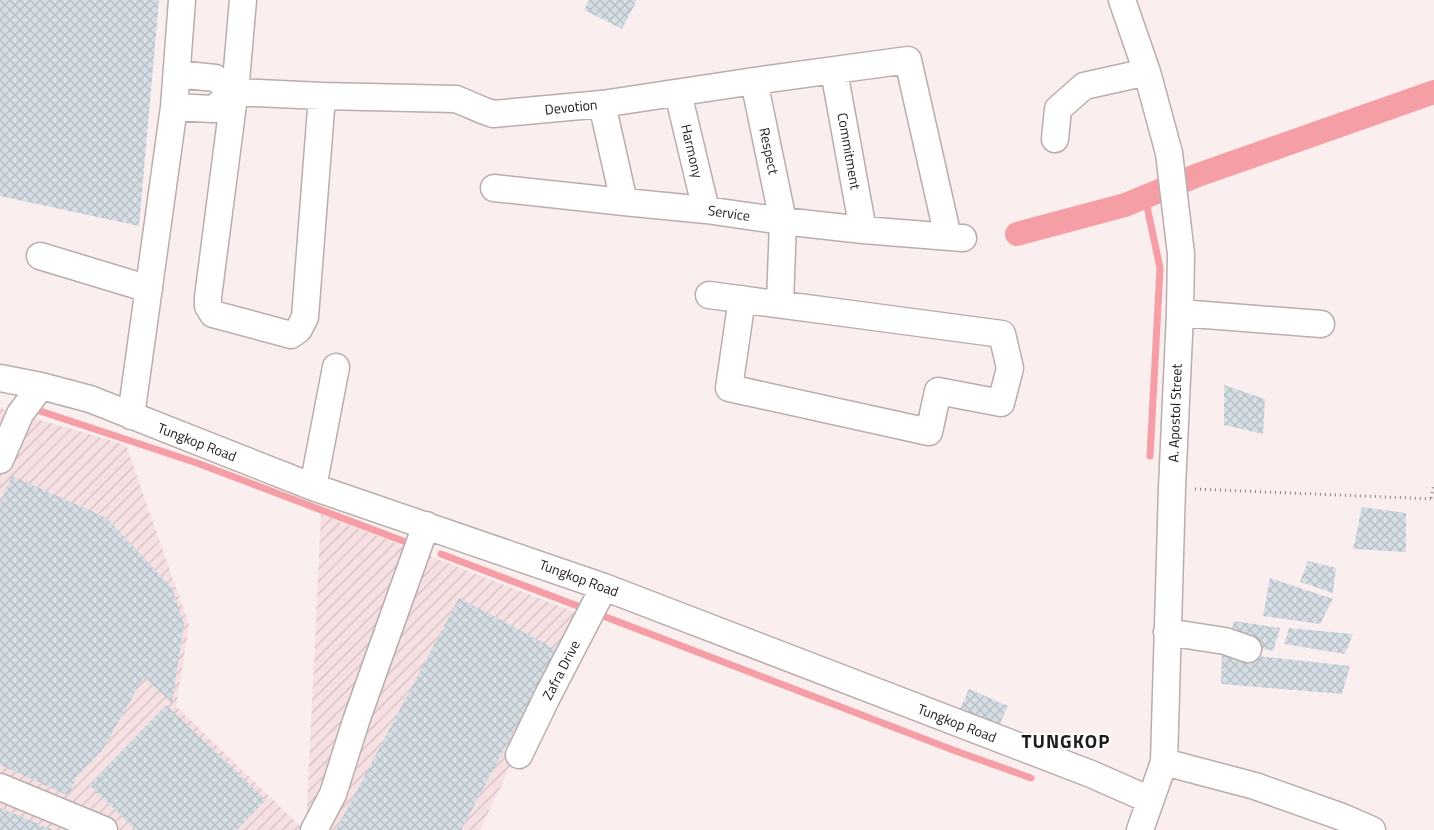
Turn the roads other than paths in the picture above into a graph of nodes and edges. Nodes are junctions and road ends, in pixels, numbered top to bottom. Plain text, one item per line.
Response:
1 (182, 0) edge
2 (243, 0) edge
3 (1122, 0) edge
4 (834, 71) junction
5 (1147, 72) junction
6 (177, 74) junction
7 (754, 81) junction
8 (235, 92) junction
9 (678, 93) junction
10 (322, 96) junction
11 (602, 104) junction
12 (174, 107) junction
13 (1055, 139) dead end
14 (494, 188) dead end
15 (624, 202) junction
16 (706, 210) junction
17 (783, 221) junction
18 (863, 230) junction
19 (956, 238) joint
20 (40, 256) dead end
21 (149, 289) junction
22 (709, 295) dead end
23 (742, 299) junction
24 (780, 304) junction
25 (1180, 313) junction
26 (1321, 324) dead end
27 (336, 367) dead end
28 (0, 378) edge
29 (40, 386) junction
30 (130, 416) junction
31 (6, 432) edge
32 (0, 460) edge
33 (313, 487) junction
34 (426, 525) junction
35 (604, 586) junction
36 (1168, 632) junction
37 (1248, 649) dead end
38 (519, 755) dead end
39 (1164, 762) junction
40 (0, 786) edge
41 (1150, 800) junction
42 (104, 830) edge
43 (314, 830) edge
44 (1140, 830) edge
45 (1372, 830) edge

1 - 6 street
2 - 8 street
3 - 5 street, A. Apostol Street
4 - 7 street, Devotion
4 - 18 street, Commitment
4 - 19 street, Devotion
5 - 13 street
5 - 25 street, A. Apostol Street
6 - 8 street
6 - 12 street
7 - 9 street, Devotion
7 - 17 street, Respect
8 - 10 street, Devotion
8 - 10 street
8 - 12 street
9 - 11 street, Devotion
9 - 16 street, Harmony
10 - 11 street, Devotion
11 - 15 street
12 - 21 street
14 - 15 street, Service
15 - 16 street, Service
16 - 17 street, Service
17 - 18 street, Service
17 - 24 street, Respect
18 - 19 street, Service
20 - 21 street
21 - 30 street
22 - 23 street
23 - 24 street
23 - 24 street
25 - 26 street
25 - 36 street, A. Apostol Street
27 - 33 street
28 - 29 street, Tungkop Road
29 - 30 street, Tungkop Road
29 - 31 street
30 - 33 street, Tungkop Road
31 - 32 street
33 - 34 street, Tungkop Road
34 - 35 street, Tungkop Road
34 - 43 street
35 - 38 street, Zafra Drive
35 - 41 street, Tungkop Road
36 - 37 street
36 - 39 street, A. Apostol Street
39 - 41 street, A. Apostol Street
39 - 45 street
40 - 42 street
41 - 44 street, A. Apostol Street

